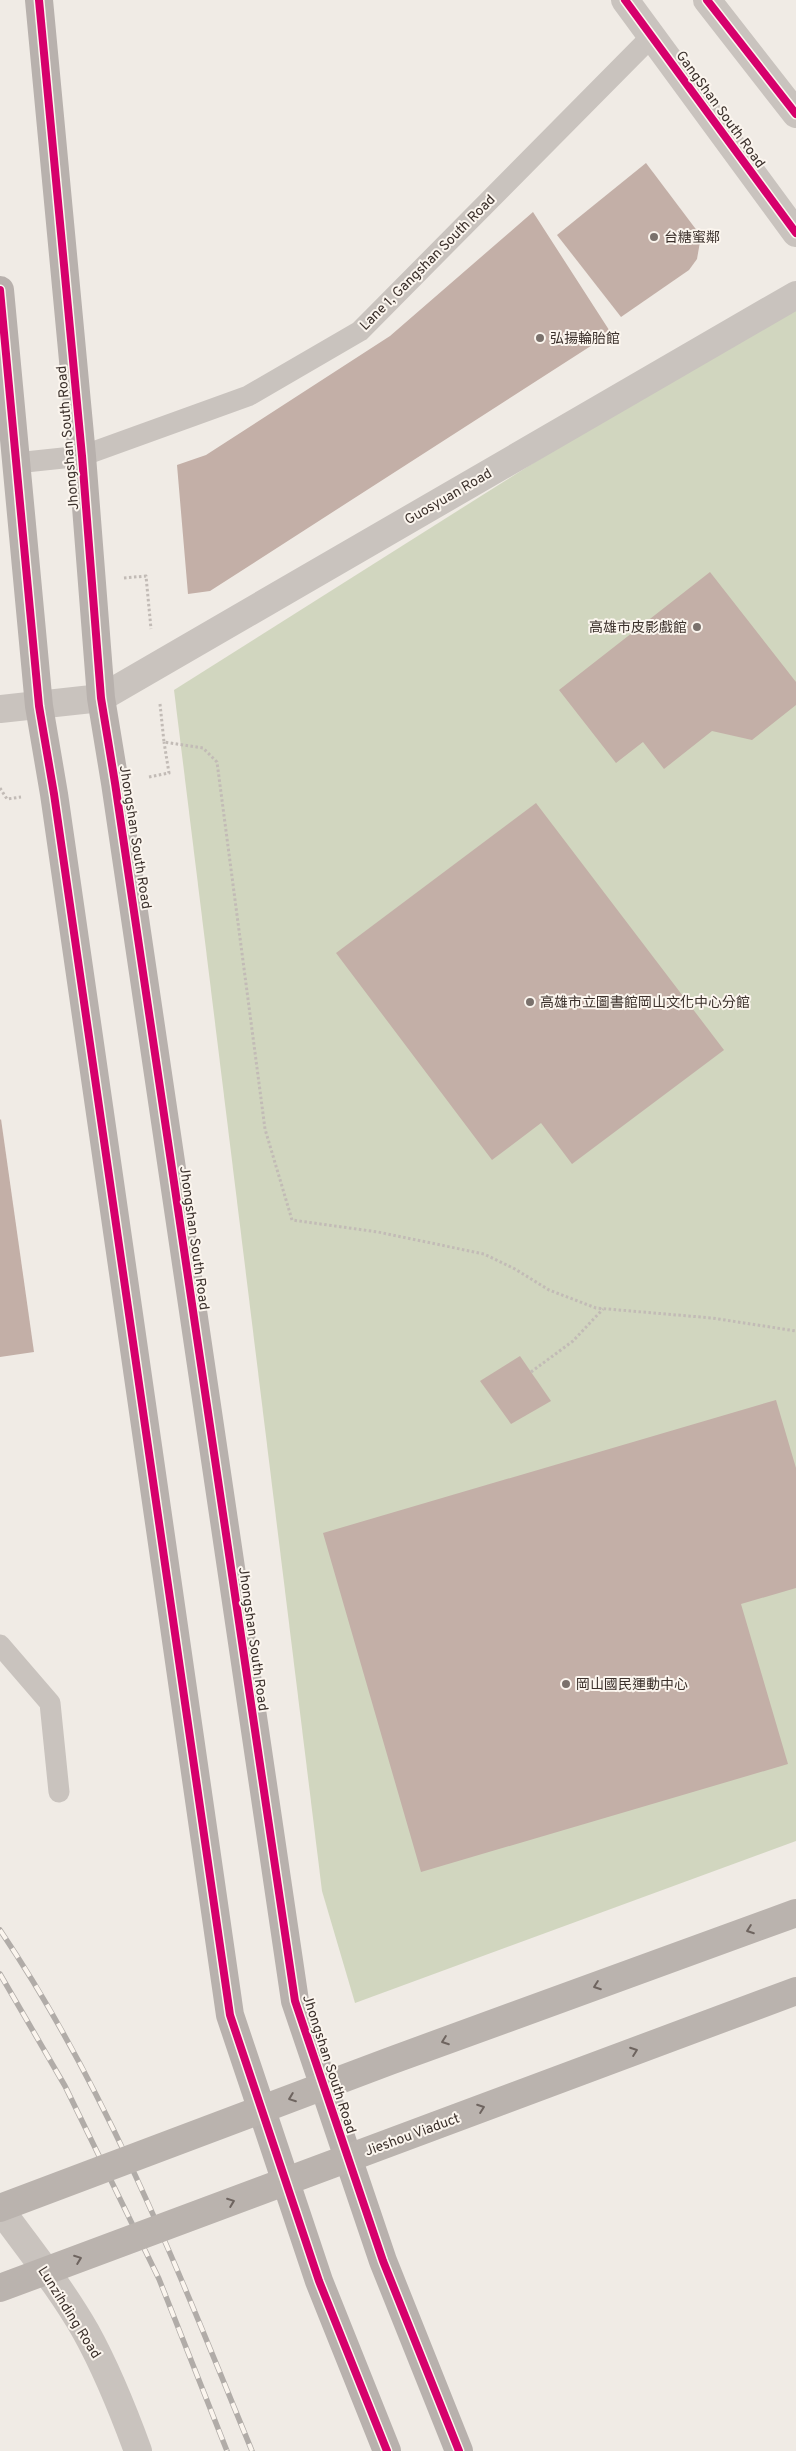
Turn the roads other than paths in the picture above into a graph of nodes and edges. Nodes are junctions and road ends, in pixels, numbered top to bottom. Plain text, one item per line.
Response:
1 (39, 0) edge
2 (624, 0) edge
3 (706, 0) edge
4 (652, 36) junction
5 (796, 114) edge
6 (796, 233) edge
7 (0, 290) edge
8 (796, 295) edge
9 (82, 456) junction
10 (16, 463) junction
11 (100, 698) junction
12 (39, 706) junction
13 (0, 709) edge
14 (0, 1645) edge
15 (60, 1792) dead end
16 (796, 1913) edge
17 (796, 1991) edge
18 (0, 2208) edge
19 (0, 2288) edge
20 (138, 2451) edge
21 (387, 2451) edge
22 (459, 2451) edge

1 - 9 main road, Jhongshan South Road
2 - 4 street, GangShan South Road
3 - 5 street
4 - 6 street, GangShan South Road
4 - 9 lane, Lane 1, Gangshan South Road
7 - 10 main road
8 - 11 street, Guosyuan Road
9 - 10 lane, Lane 1, Gangshan South Road
9 - 11 main road, Jhongshan South Road
10 - 12 main road
11 - 12 street
11 - 22 main road, Jhongshan South Road
12 - 13 street
12 - 21 main road
14 - 15 lane
16 -> 18 main road, bridge
19 -> 17 main road, Jieshou Viaduct, bridge
18 - 20 street, Lunzihding Road

